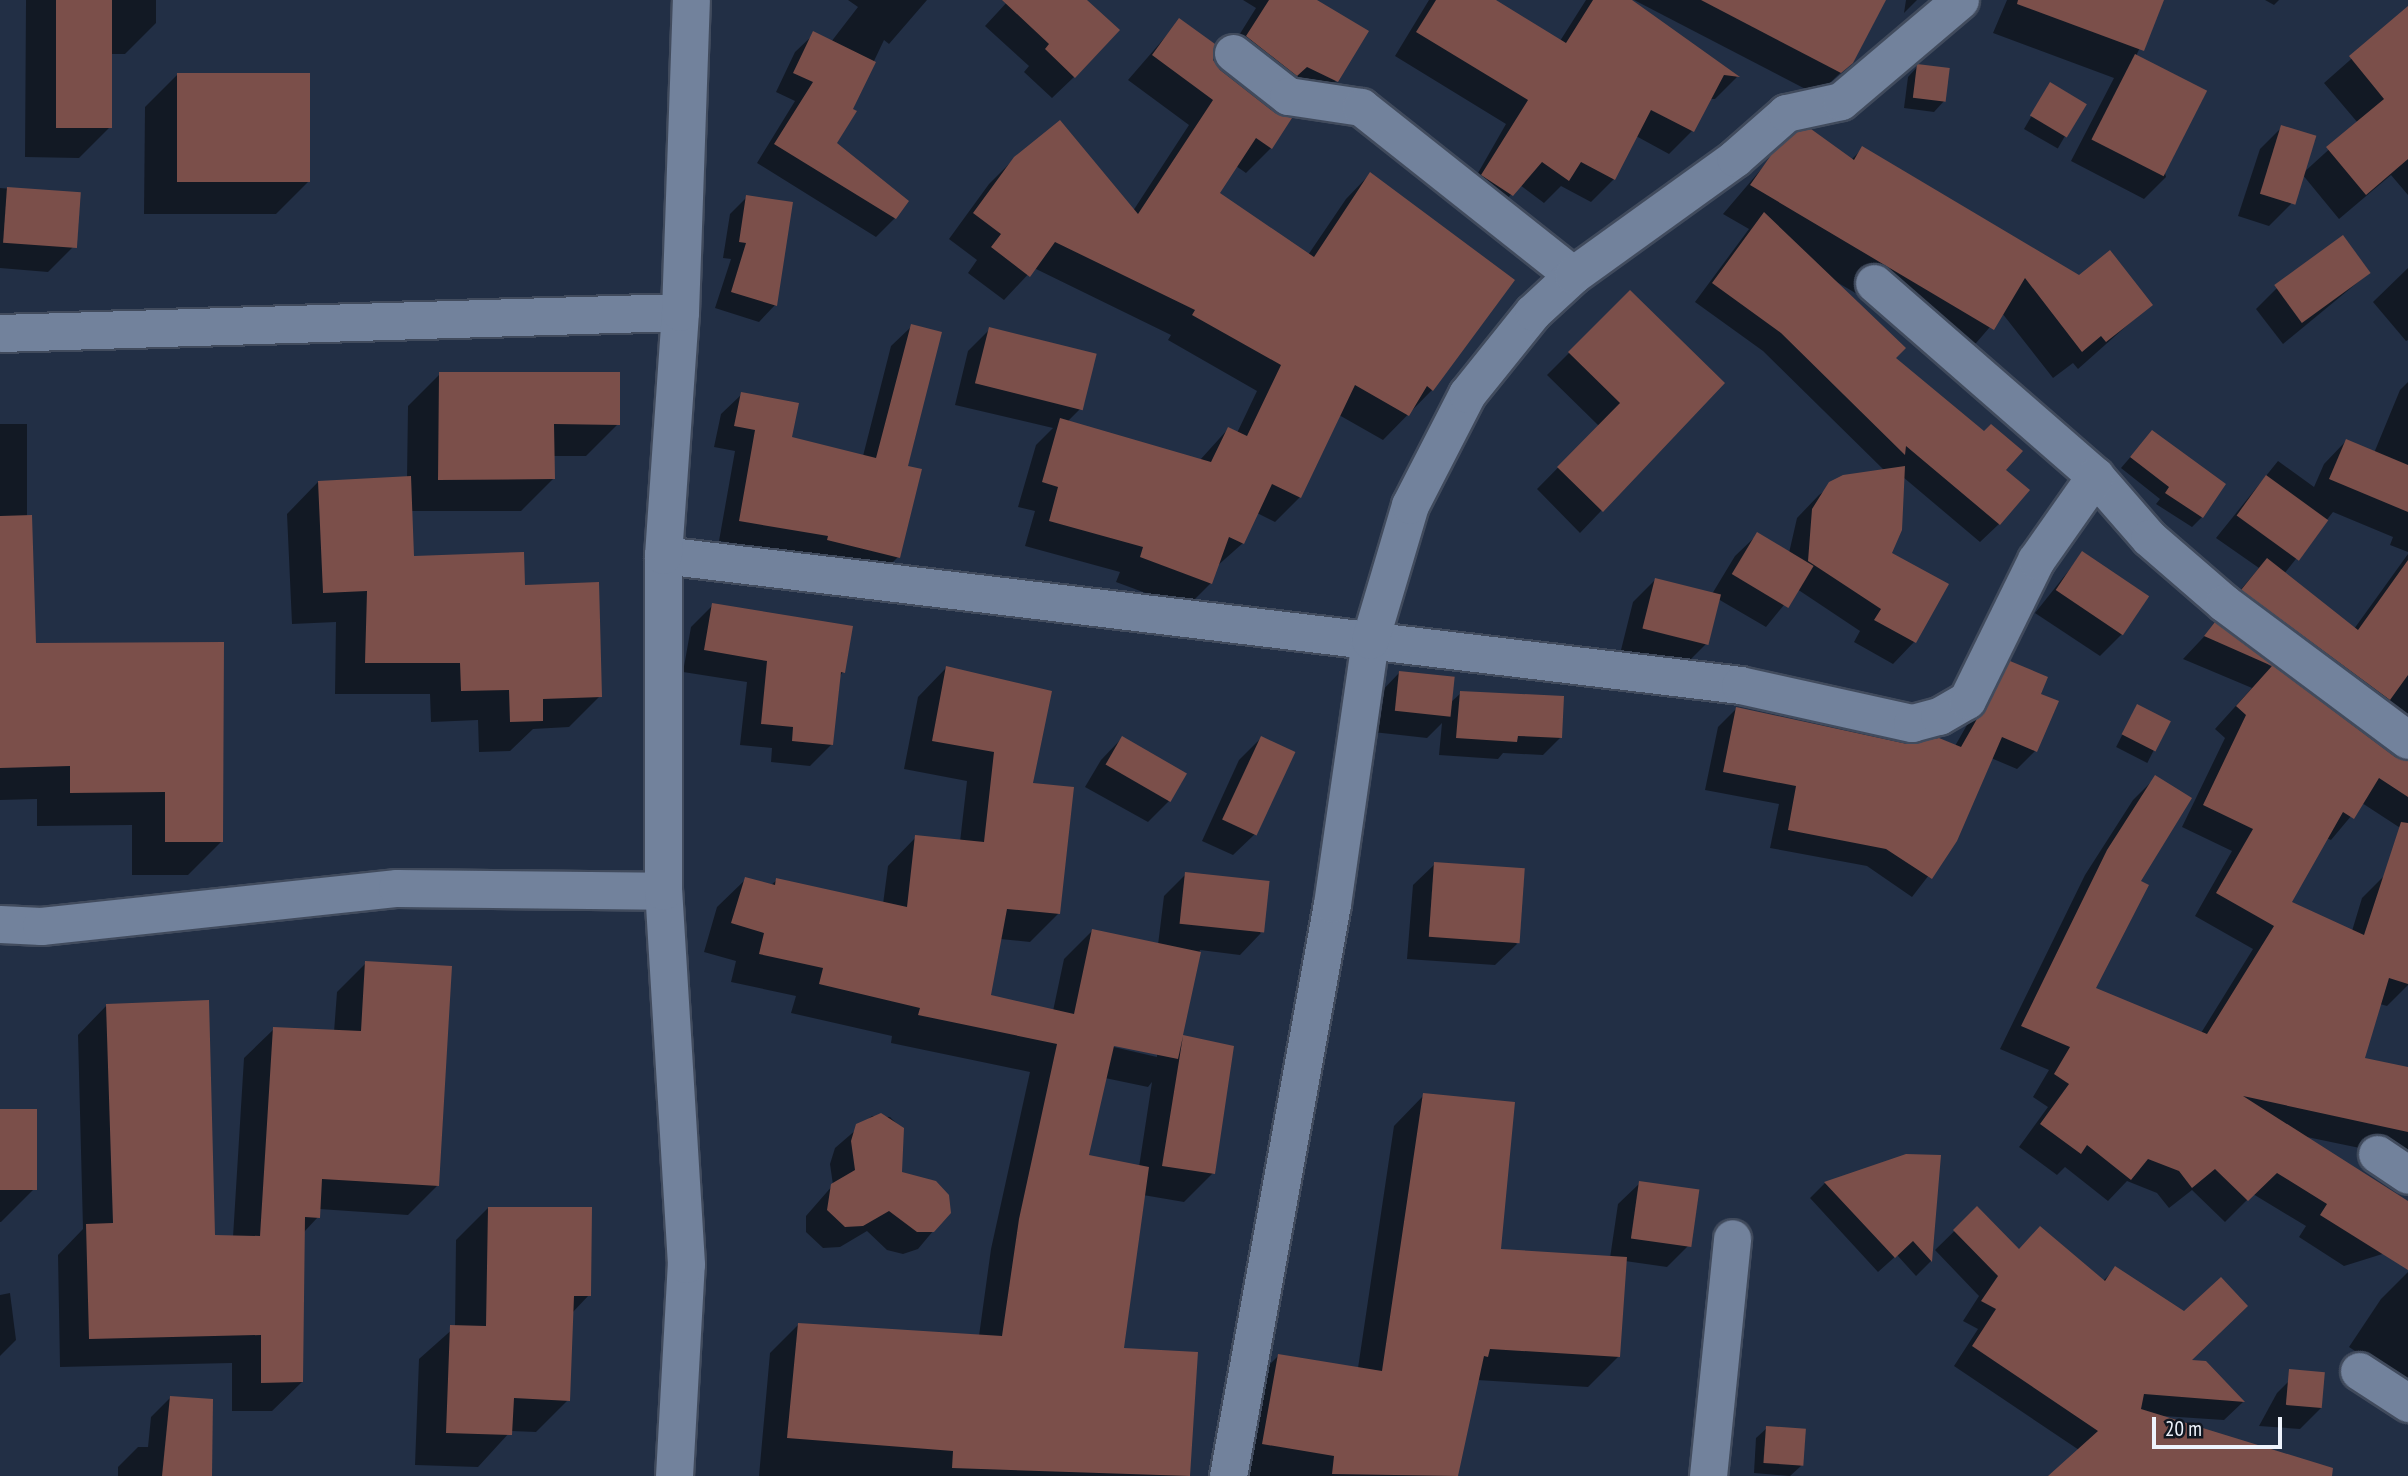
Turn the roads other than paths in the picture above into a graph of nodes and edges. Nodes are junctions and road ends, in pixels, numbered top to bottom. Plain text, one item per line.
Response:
1 (691, 0) edge
2 (1960, 0) edge
3 (1233, 53) dead end
4 (1573, 275) junction
5 (1874, 283) dead end
6 (680, 312) junction
7 (0, 333) edge
8 (2095, 476) junction
9 (663, 555) junction
10 (1370, 640) junction
11 (2408, 740) edge
12 (663, 891) junction
13 (0, 924) edge
14 (2377, 1154) dead end
15 (2408, 1175) edge
16 (1732, 1238) dead end
17 (2359, 1371) dead end
18 (2408, 1403) edge
19 (674, 1476) edge
20 (1228, 1476) edge
21 (1708, 1476) edge

1 - 6 street
2 - 4 street
3 - 4 street
4 - 10 street
5 - 8 street
6 - 7 street
6 - 9 street
8 - 10 street
8 - 11 street
9 - 10 street
9 - 12 street
10 - 20 street
12 - 13 street
12 - 19 street
14 - 15 street
16 - 21 street
17 - 18 street

